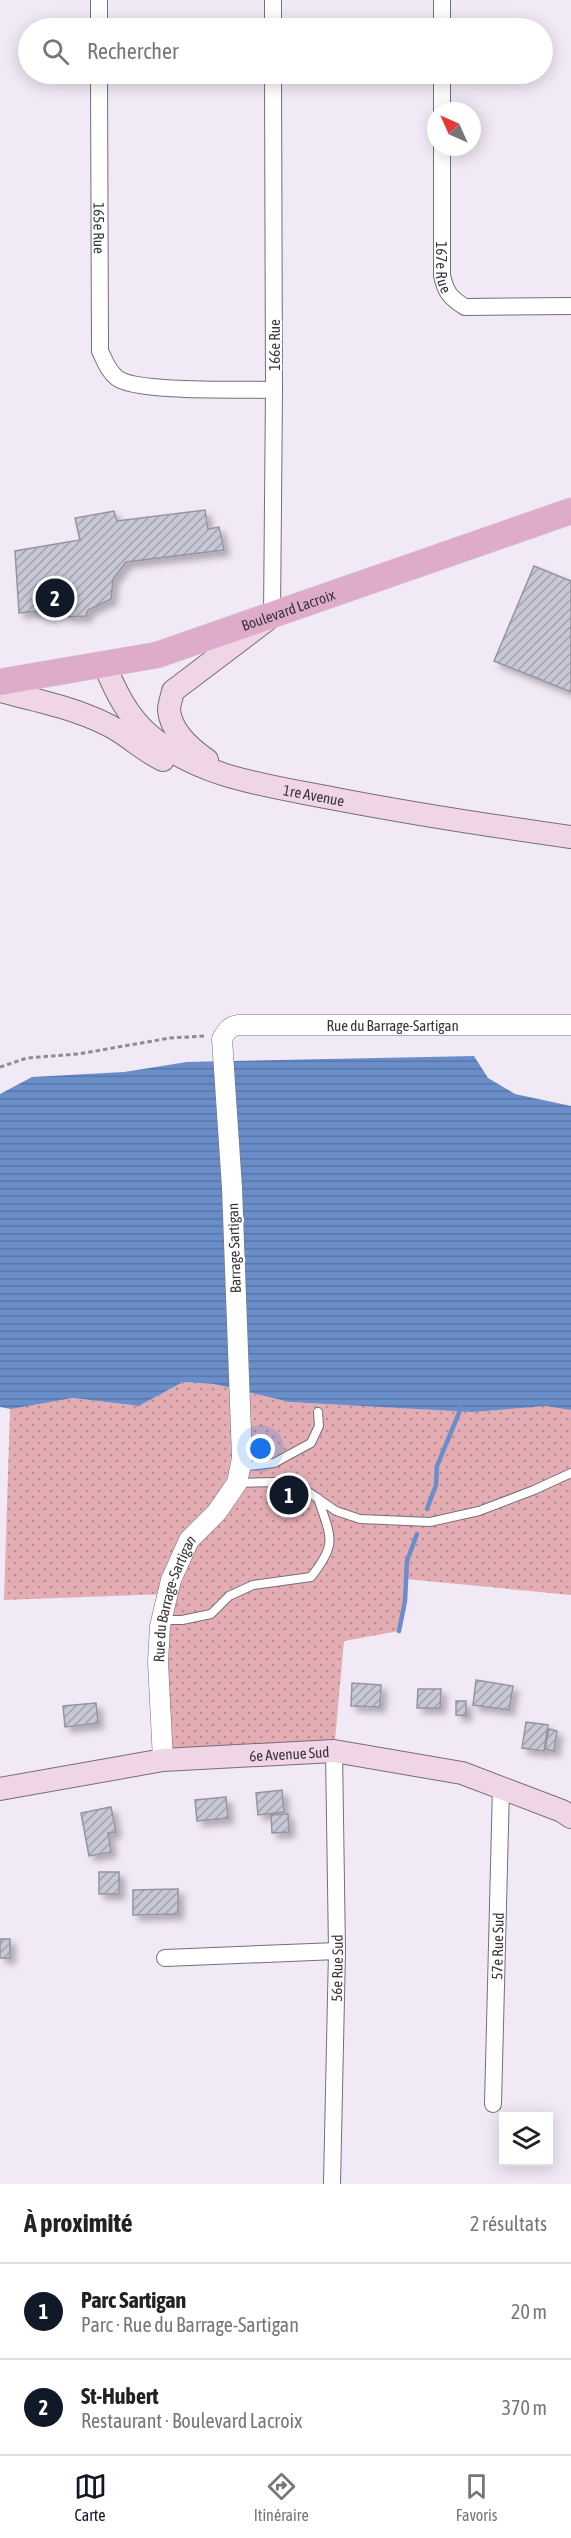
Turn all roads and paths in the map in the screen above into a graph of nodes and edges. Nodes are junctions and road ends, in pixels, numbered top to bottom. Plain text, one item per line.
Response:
1 (99, 0) edge
2 (273, 0) edge
3 (442, 0) edge
4 (99, 18) edge
5 (273, 18) edge
6 (442, 18) edge
7 (99, 84) edge
8 (273, 84) edge
9 (442, 84) edge
10 (442, 102) edge
11 (442, 156) edge
12 (571, 306) edge
13 (274, 390) junction
14 (571, 511) edge
15 (272, 616) junction
16 (105, 666) junction
17 (0, 682) edge
18 (0, 691) edge
19 (236, 780) junction
20 (571, 837) edge
21 (571, 1025) edge
22 (224, 1036) junction
23 (0, 1067) edge
24 (318, 1412) dead end
25 (240, 1469) junction
26 (571, 1473) edge
27 (318, 1498) junction
28 (161, 1620) junction
29 (334, 1751) junction
30 (163, 1760) junction
31 (501, 1787) junction
32 (0, 1789) edge
33 (571, 1816) edge
34 (337, 1951) junction
35 (165, 1958) dead end
36 (493, 2104) dead end
37 (332, 2184) edge

1 - 4 street
2 - 5 street
3 - 6 street
7 - 13 street, 165e Rue
8 - 13 street, 166e Rue
9 - 10 street
11 - 12 street, 167e Rue
13 - 15 street, 166e Rue
14 - 15 main road, Boulevard Lacroix
15 - 16 main road, Boulevard Lacroix
15 - 19 main road
16 - 17 main road, Boulevard Lacroix
16 - 19 main road, 1re Avenue
18 - 19 main road
19 - 20 main road, 1re Avenue
21 - 22 street, Rue du Barrage-Sartigan
22 - 23 path
22 - 25 street, Barrage Sartigan
24 - 25 lane
25 - 27 lane
25 - 28 street, Rue du Barrage-Sartigan
26 - 27 lane
27 - 28 lane
28 - 30 street, Rue du Barrage-Sartigan
29 - 30 main road, 6e Avenue Sud
29 - 31 main road, 6e Avenue Sud
29 - 34 street, 56e Rue Sud
30 - 32 main road, 6e Avenue Sud
31 - 33 main road, 6e Avenue Sud
31 - 36 street, 57e Rue Sud
34 - 35 street
34 - 37 street, 56e Rue Sud

